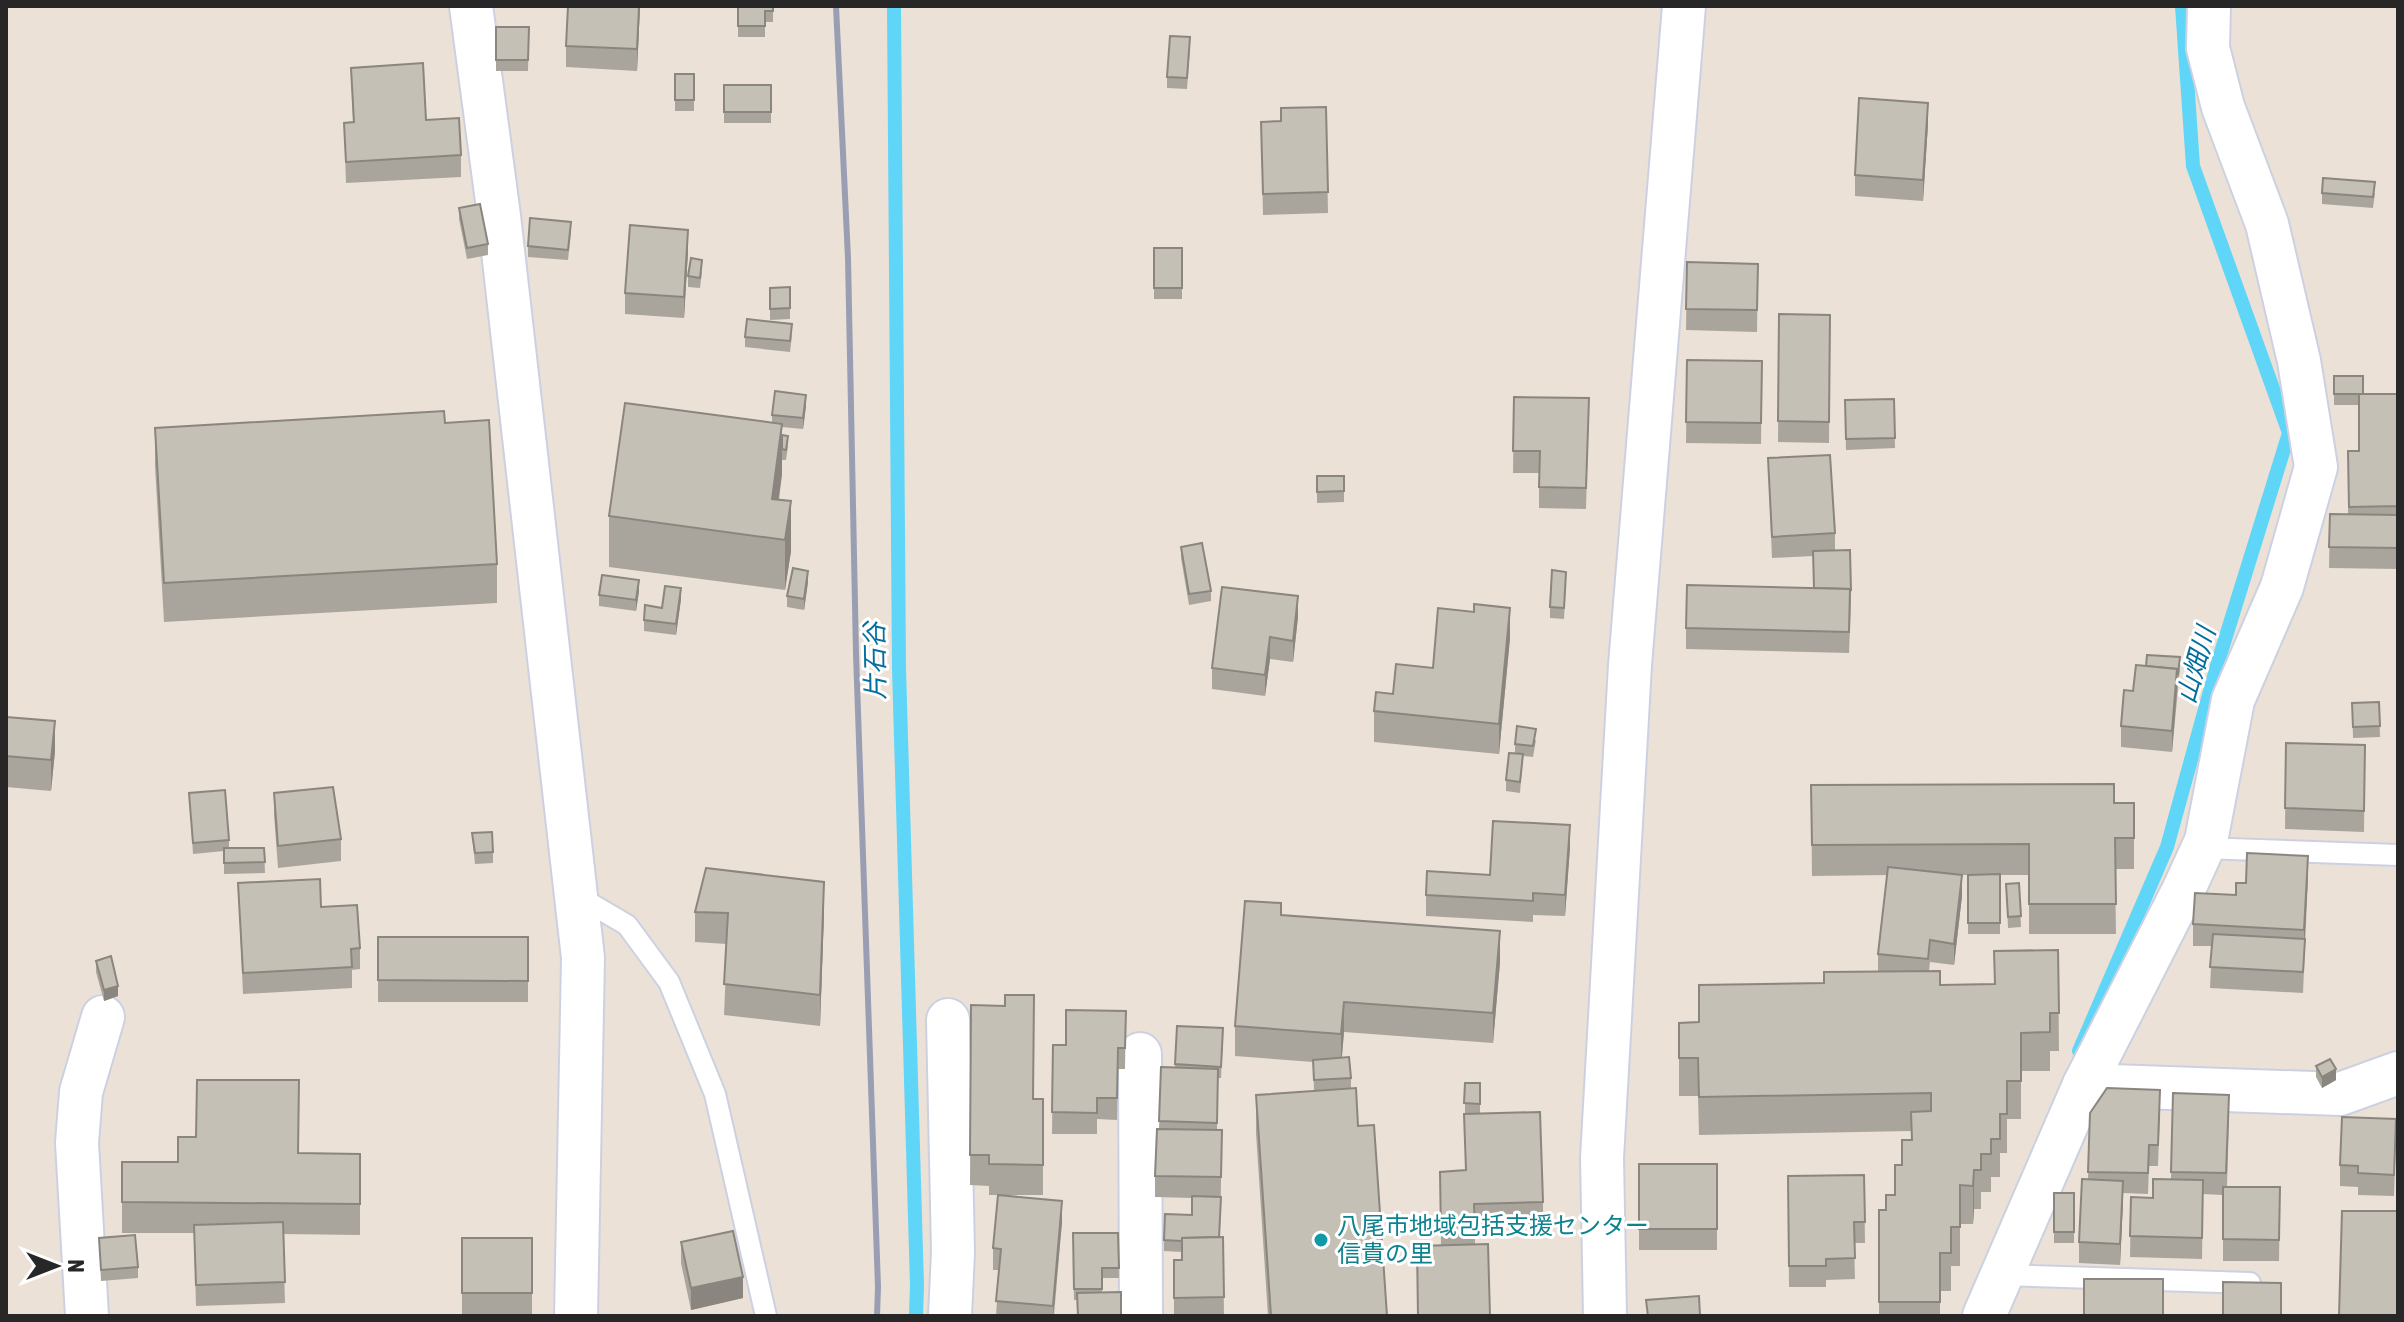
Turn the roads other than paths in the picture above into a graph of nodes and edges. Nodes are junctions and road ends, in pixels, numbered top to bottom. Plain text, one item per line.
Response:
1 (471, 6) edge
2 (1684, 6) edge
3 (2209, 6) edge
4 (2202, 848) junction
5 (2398, 855) edge
6 (576, 895) junction
7 (103, 1017) dead end
8 (948, 1020) dead end
9 (1140, 1054) dead end
10 (2398, 1073) edge
11 (2084, 1085) junction
12 (2002, 1275) junction
13 (2250, 1283) edge
14 (87, 1316) edge
15 (576, 1316) edge
16 (766, 1316) edge
17 (950, 1316) edge
18 (1141, 1316) edge
19 (1605, 1316) edge
20 (1984, 1316) edge

1 - 6 street
2 - 19 street
3 - 4 street
4 - 5 lane
4 - 11 street
6 - 15 street
6 - 16 lane
7 - 14 street
8 - 17 street
9 - 18 street
10 - 11 street
11 - 12 street
12 - 13 lane
12 - 20 street

